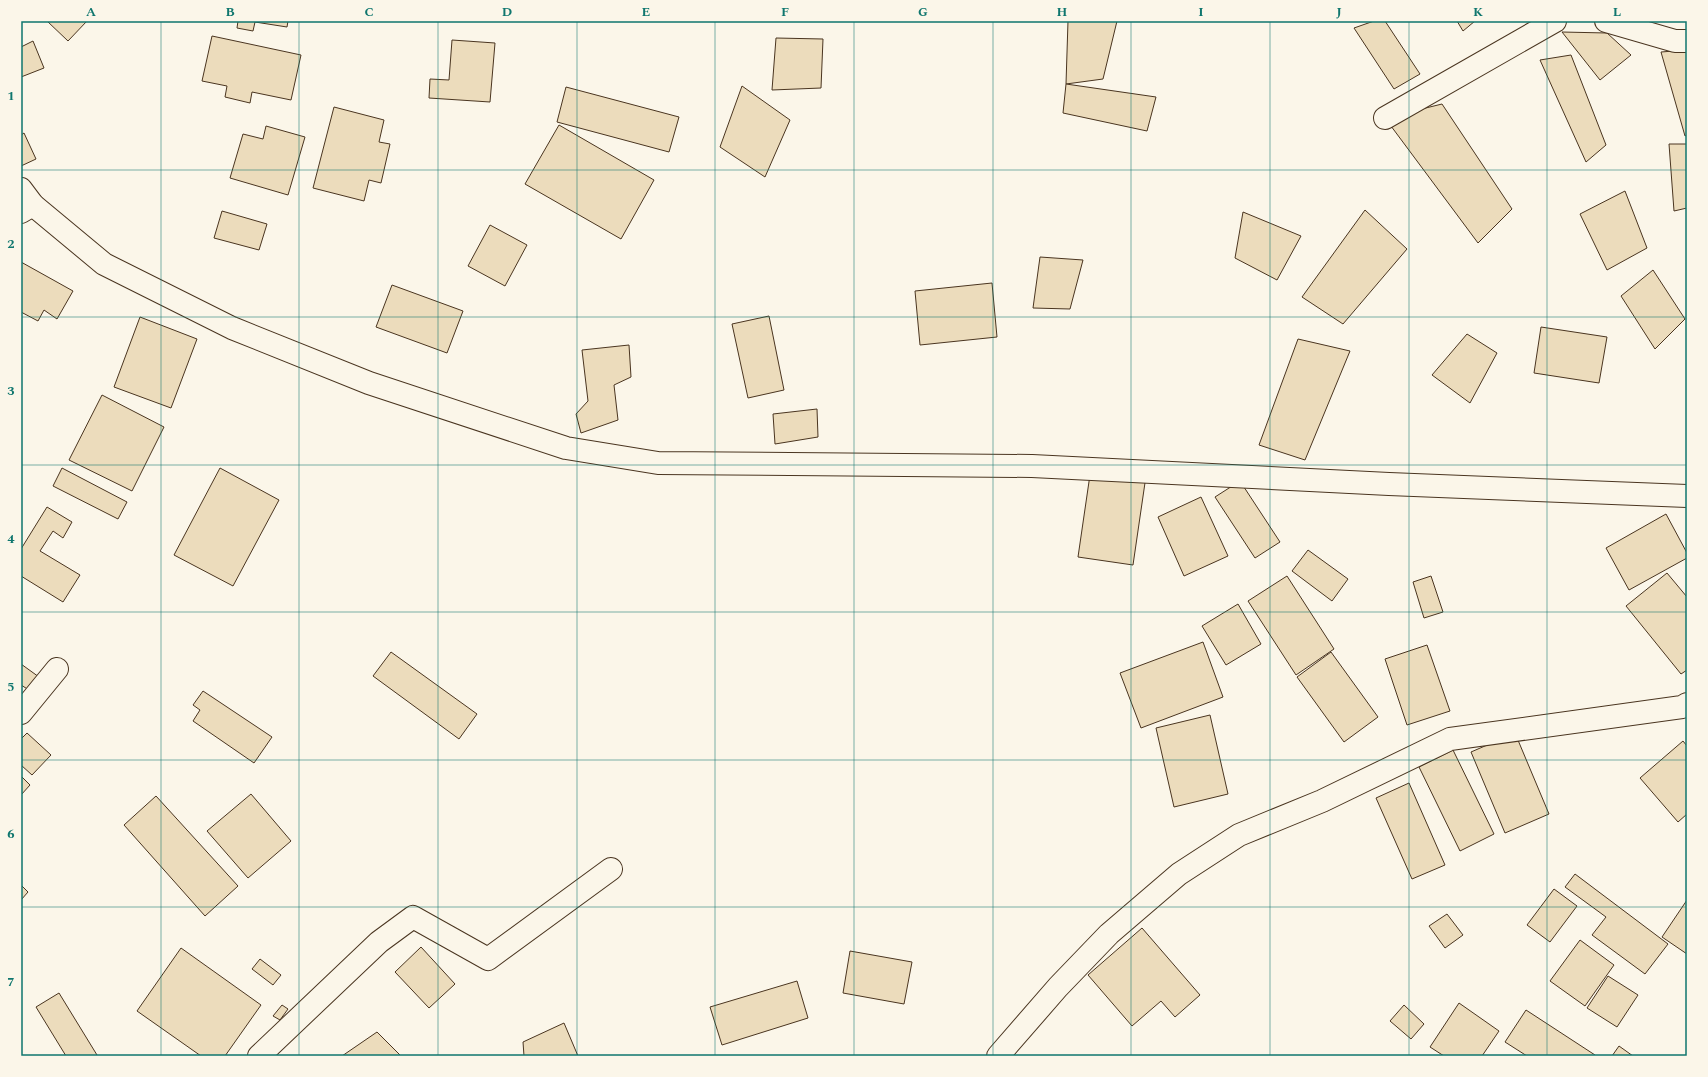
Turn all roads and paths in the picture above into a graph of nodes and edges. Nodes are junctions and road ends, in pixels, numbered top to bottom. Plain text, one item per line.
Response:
1 (1556, 21) edge
2 (1606, 21) edge
3 (1687, 41) edge
4 (1385, 118) dead end
5 (25, 202) edge
6 (1687, 496) edge
7 (57, 669) dead end
8 (1687, 704) edge
9 (21, 713) edge
10 (611, 869) dead end
11 (260, 1056) edge
12 (998, 1056) edge

1 - 4 street
2 - 3 street
5 - 6 street
7 - 9 street
8 - 12 street
10 - 11 street

